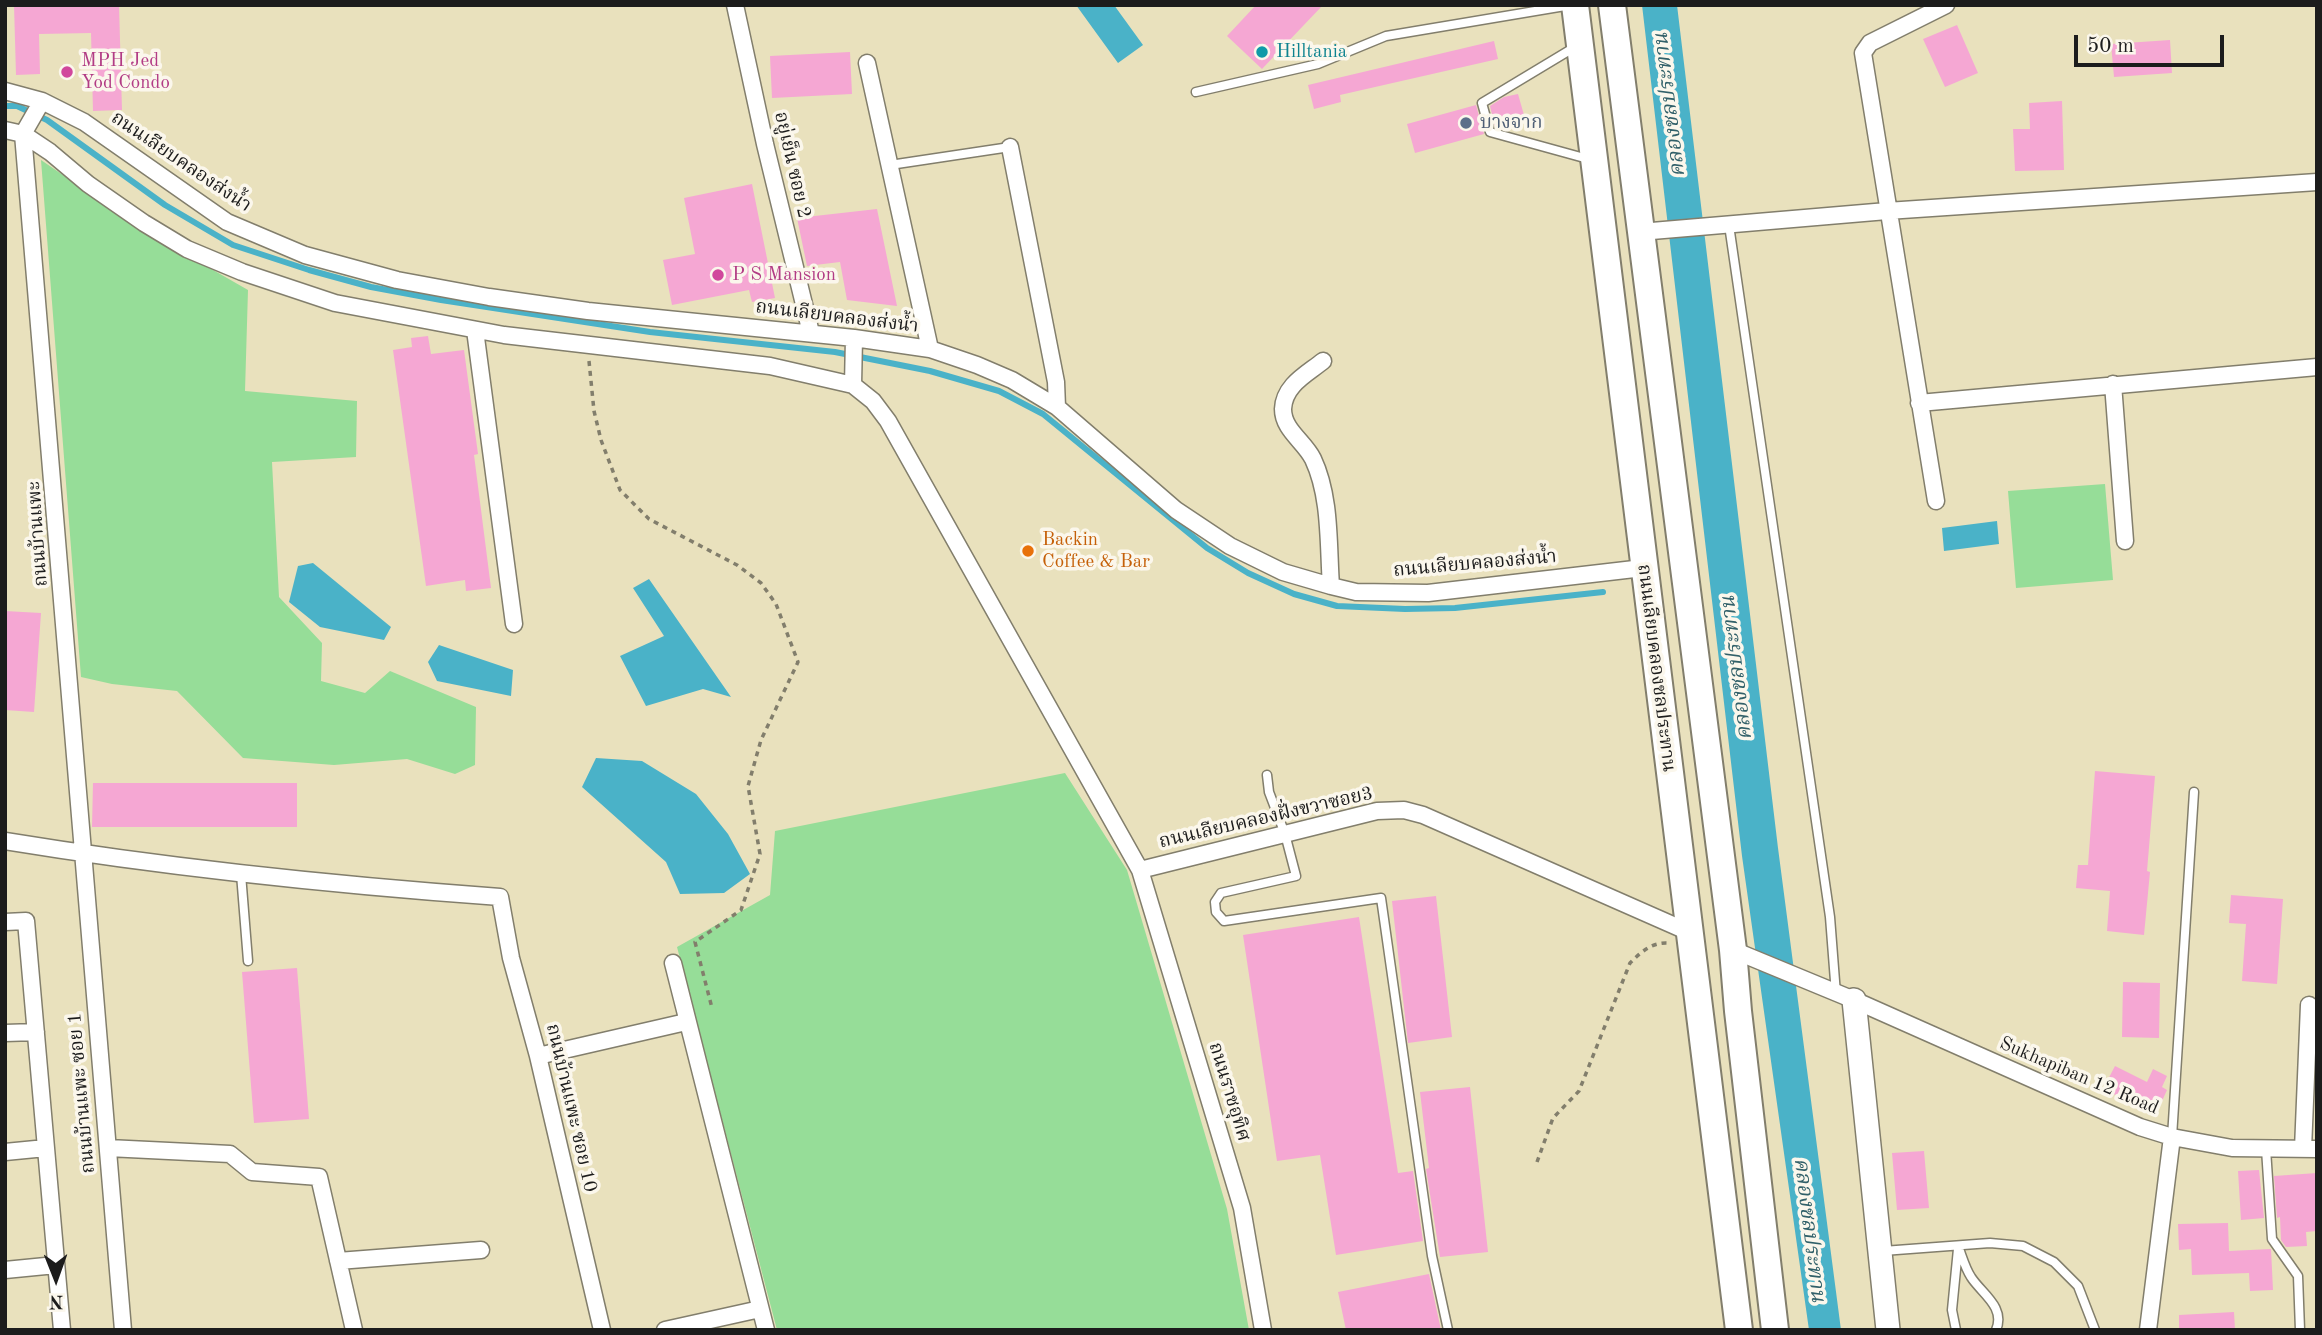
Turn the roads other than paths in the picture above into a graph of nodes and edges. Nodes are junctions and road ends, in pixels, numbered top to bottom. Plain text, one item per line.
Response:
1 (735, 5) edge
2 (1573, 5) edge
3 (1612, 5) edge
4 (1946, 5) edge
5 (1580, 44) junction
6 (867, 63) dead end
7 (5, 91) edge
8 (1196, 92) dead end
9 (42, 101) junction
10 (5, 130) edge
11 (23, 134) junction
12 (1010, 146) joint
13 (1594, 160) junction
14 (890, 164) junction
15 (2317, 182) edge
16 (1887, 211) junction
17 (1729, 225) junction
18 (1640, 232) junction
19 (475, 330) junction
20 (811, 333) junction
21 (854, 338) junction
22 (930, 349) junction
23 (1323, 361) dead end
24 (2317, 367) edge
25 (2113, 384) junction
26 (853, 385) junction
27 (1919, 402) junction
28 (1057, 407) junction
29 (1936, 501) dead end
30 (2124, 541) dead end
31 (1643, 568) junction
32 (1331, 586) junction
33 (514, 624) dead end
34 (1267, 775) dead end
35 (2194, 792) dead end
36 (1713, 793) junction
37 (1285, 834) junction
38 (5, 841) edge
39 (83, 854) junction
40 (1140, 870) junction
41 (241, 874) junction
42 (1687, 901) junction
43 (5, 922) edge
44 (1692, 939) junction
45 (1733, 950) junction
46 (248, 961) dead end
47 (673, 963) dead end
48 (1845, 997) junction
49 (2309, 1005) dead end
50 (1738, 1011) junction
51 (1701, 1012) junction
52 (686, 1022) junction
53 (36, 1032) junction
54 (5, 1034) edge
55 (538, 1056) junction
56 (2172, 1137) junction
57 (46, 1148) junction
58 (108, 1148) junction
59 (2266, 1149) junction
60 (2310, 1149) edge
61 (5, 1152) edge
62 (1958, 1246) junction
63 (481, 1250) dead end
64 (1879, 1252) junction
65 (338, 1261) junction
66 (56, 1265) junction
67 (5, 1270) edge
68 (760, 1309) junction
69 (62, 1330) edge
70 (124, 1330) edge
71 (354, 1330) edge
72 (602, 1330) edge
73 (665, 1330) edge
74 (766, 1330) edge
75 (1263, 1330) edge
76 (1448, 1330) edge
77 (1739, 1330) edge
78 (1774, 1330) edge
79 (1888, 1330) edge
80 (1956, 1330) edge
81 (1996, 1330) edge
82 (2095, 1330) edge
83 (2148, 1330) edge
84 (2300, 1330) edge

1 - 20 street, อยู่เย็น ซอย 2
2 - 5 main road, ถนนเลียบคลองชลประทาน
2 - 8 lane
3 - 18 main road, ถนนเลียบคลองชลประทาน
4 - 16 street
5 - 13 main road, ถนนเลียบคลองชลประทาน
5 - 13 lane
6 - 14 street
7 - 9 street, ถนนเลียบคลองส่งน้ำ
9 - 11 street
9 - 20 street, ถนนเลียบคลองส่งน้ำ
10 - 11 street
11 - 19 street
11 - 39 street, ถนนบ้านแพะ
12 - 14 lane
12 - 28 street
13 - 31 main road, ถนนเลียบคลองชลประทาน
14 - 22 street
15 - 16 street
16 - 17 street
16 - 27 street
17 - 18 street
17 - 48 lane
18 - 36 main road, ถนนเลียบคลองชลประทาน
19 - 26 street
19 - 33 street
20 - 21 street, ถนนเลียบคลองส่งน้ำ
21 - 22 street, ถนนเลียบคลองส่งน้ำ
21 - 26 street
22 - 28 street, ถนนเลียบคลองส่งน้ำ
23 - 32 street
24 - 25 street
25 - 27 street
25 - 30 street
26 - 40 street, ถนนเลียบคลองฝั่งขวาซอย3
27 - 29 street
28 - 32 street, ถนนเลียบคลองส่งน้ำ
31 - 32 street, ถนนเลียบคลองส่งน้ำ
31 - 42 main road, ถนนเลียบคลองชลประทาน
34 - 37 lane
35 - 56 lane
36 - 42 main road
36 - 45 main road, ถนนเลียบคลองชลประทาน
37 - 40 street, ถนนเลียบคลองฝั่งขวาซอย3
37 - 44 street, ถนนเลียบคลองฝั่งขวาซอย3
37 - 76 lane
38 - 39 street
39 - 41 street
39 - 58 street, ถนนบ้านแพะ ซอย 1
40 - 75 street, ถนนราชอุทิศ
41 - 46 lane
41 - 55 street, ถนนบ้านแพะ ซอย 10
42 - 44 main road, ถนนเลียบคลองชลประทาน
43 - 53 street
44 - 51 main road, ถนนเลียบคลองชลประทาน
45 - 48 street, Sukhapiban 12 Road
45 - 50 main road, ถนนเลียบคลองชลประทาน
47 - 52 street
48 - 56 street, Sukhapiban 12 Road
48 - 64 main road
49 - 60 street
50 - 51 main road
50 - 78 main road, ถนนเลียบคลองชลประทาน
51 - 77 main road, ถนนเลียบคลองชลประทาน
52 - 55 street
52 - 68 street
53 - 54 street
53 - 57 street
55 - 72 street, ถนนบ้านแพะ ซอย 10
56 - 59 street, Sukhapiban 12 Road
56 - 83 street
57 - 61 street
57 - 66 street
58 - 65 street
58 - 70 street, ถนนบ้านแพะ ซอย 1
59 - 60 street, Sukhapiban 12 Road
59 - 84 lane
62 - 64 lane
62 - 80 lane
62 - 81 lane
62 - 82 lane
63 - 65 street
64 - 79 main road
65 - 71 street
66 - 67 street
66 - 69 street
68 - 73 street
68 - 74 street

